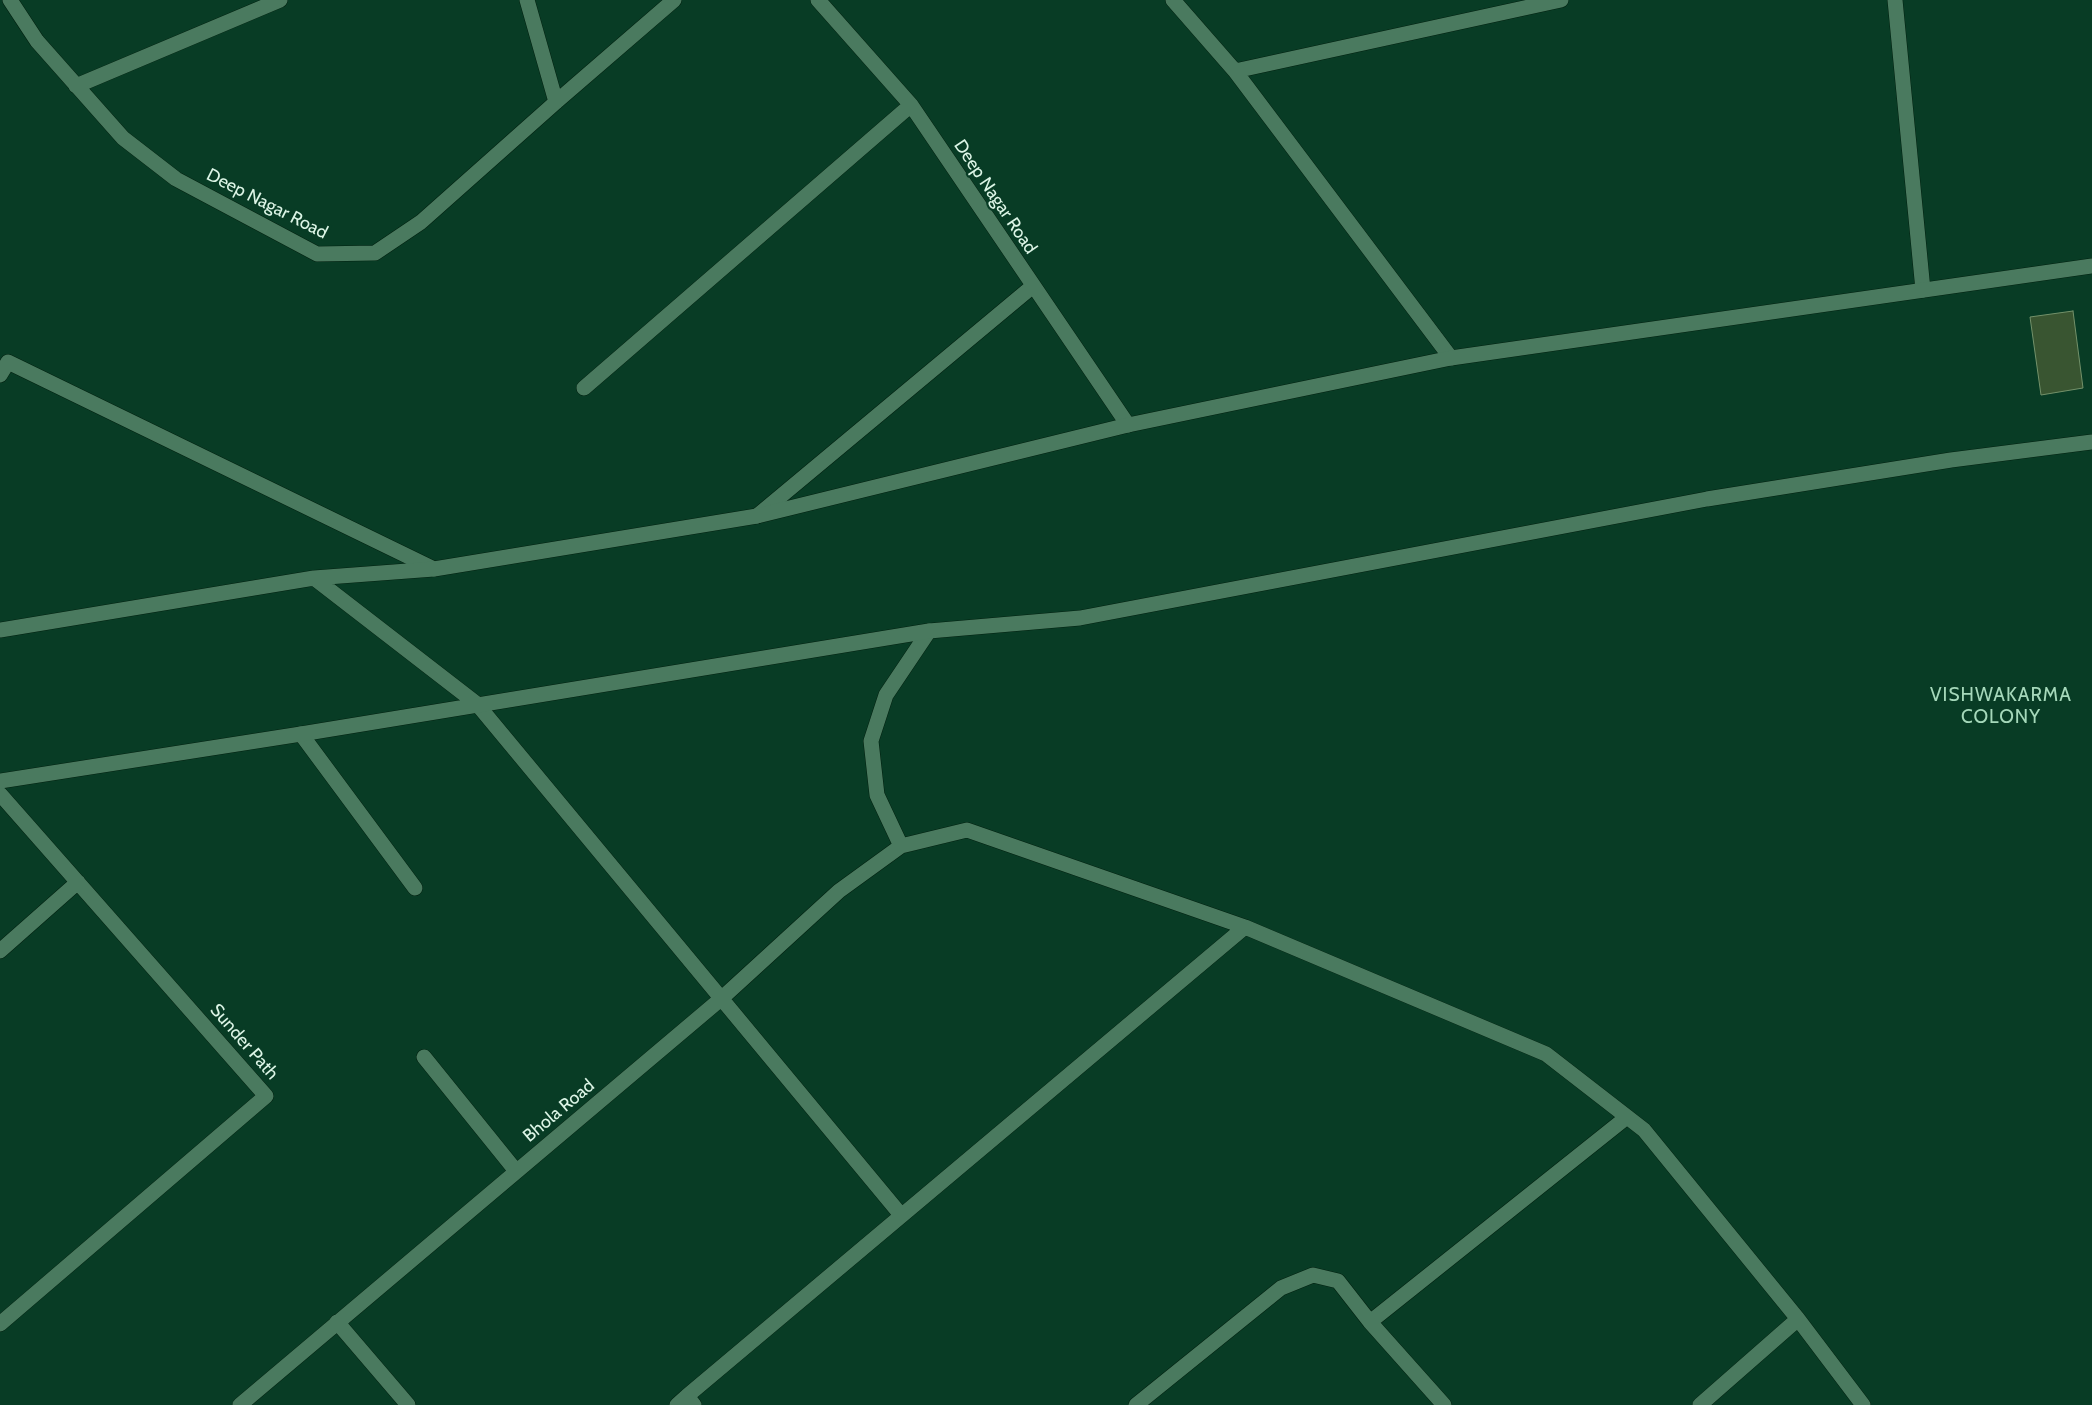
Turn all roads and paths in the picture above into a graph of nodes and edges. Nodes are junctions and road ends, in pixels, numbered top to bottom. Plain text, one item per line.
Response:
1 (10, 0) edge
2 (280, 0) edge
3 (527, 0) edge
4 (674, 0) edge
5 (818, 0) edge
6 (1173, 0) edge
7 (1895, 0) edge
8 (1553, 1) edge
9 (1235, 71) junction
10 (76, 86) junction
11 (556, 102) junction
12 (911, 105) junction
13 (2092, 266) edge
14 (1033, 286) junction
15 (1923, 290) junction
16 (1451, 358) junction
17 (3, 365) edge
18 (584, 388) dead end
19 (1128, 426) junction
20 (2092, 442) edge
21 (757, 516) junction
22 (434, 569) junction
23 (314, 578) junction
24 (0, 630) edge
25 (928, 631) junction
26 (477, 704) junction
27 (301, 734) junction
28 (0, 782) edge
29 (0, 794) edge
30 (902, 846) junction
31 (78, 882) junction
32 (415, 888) dead end
33 (1245, 927) junction
34 (0, 951) edge
35 (722, 998) junction
36 (424, 1058) dead end
37 (1627, 1117) junction
38 (516, 1171) junction
39 (901, 1215) junction
40 (1798, 1320) junction
41 (337, 1322) junction
42 (1370, 1322) junction
43 (0, 1324) edge
44 (686, 1402) edge
45 (240, 1405) edge
46 (408, 1405) edge
47 (1136, 1405) edge
48 (1444, 1405) edge
49 (1700, 1405) edge
50 (1863, 1405) edge

1 - 10 street, Deep Nagar Road
2 - 10 street
3 - 11 street
4 - 11 street, Deep Nagar Road
5 - 12 street, Deep Nagar Road
6 - 9 street
7 - 15 street
8 - 9 street
9 - 16 street
10 - 11 street, Deep Nagar Road
12 - 14 street, Deep Nagar Road
12 - 18 street
13 - 15 street
14 - 19 street, Deep Nagar Road
14 - 21 street
15 - 16 street
16 - 19 street
17 - 22 street
19 - 21 street
20 - 25 street
21 - 22 street
22 - 23 street
23 - 24 street
23 - 26 street
25 - 26 street
25 - 30 street
26 - 27 street
26 - 35 street
27 - 28 street
27 - 32 street
29 - 31 street, Sunder Path
30 - 33 street
30 - 35 street, Bhola Road
31 - 34 street
31 - 43 street, Sunder Path
33 - 37 street
33 - 39 street
35 - 38 street, Bhola Road
35 - 39 street
36 - 38 street
37 - 40 street
37 - 42 street
38 - 41 street, Bhola Road
39 - 44 street
40 - 49 street
40 - 50 street
41 - 45 street, Bhola Road
41 - 46 street
42 - 47 street
42 - 48 street

